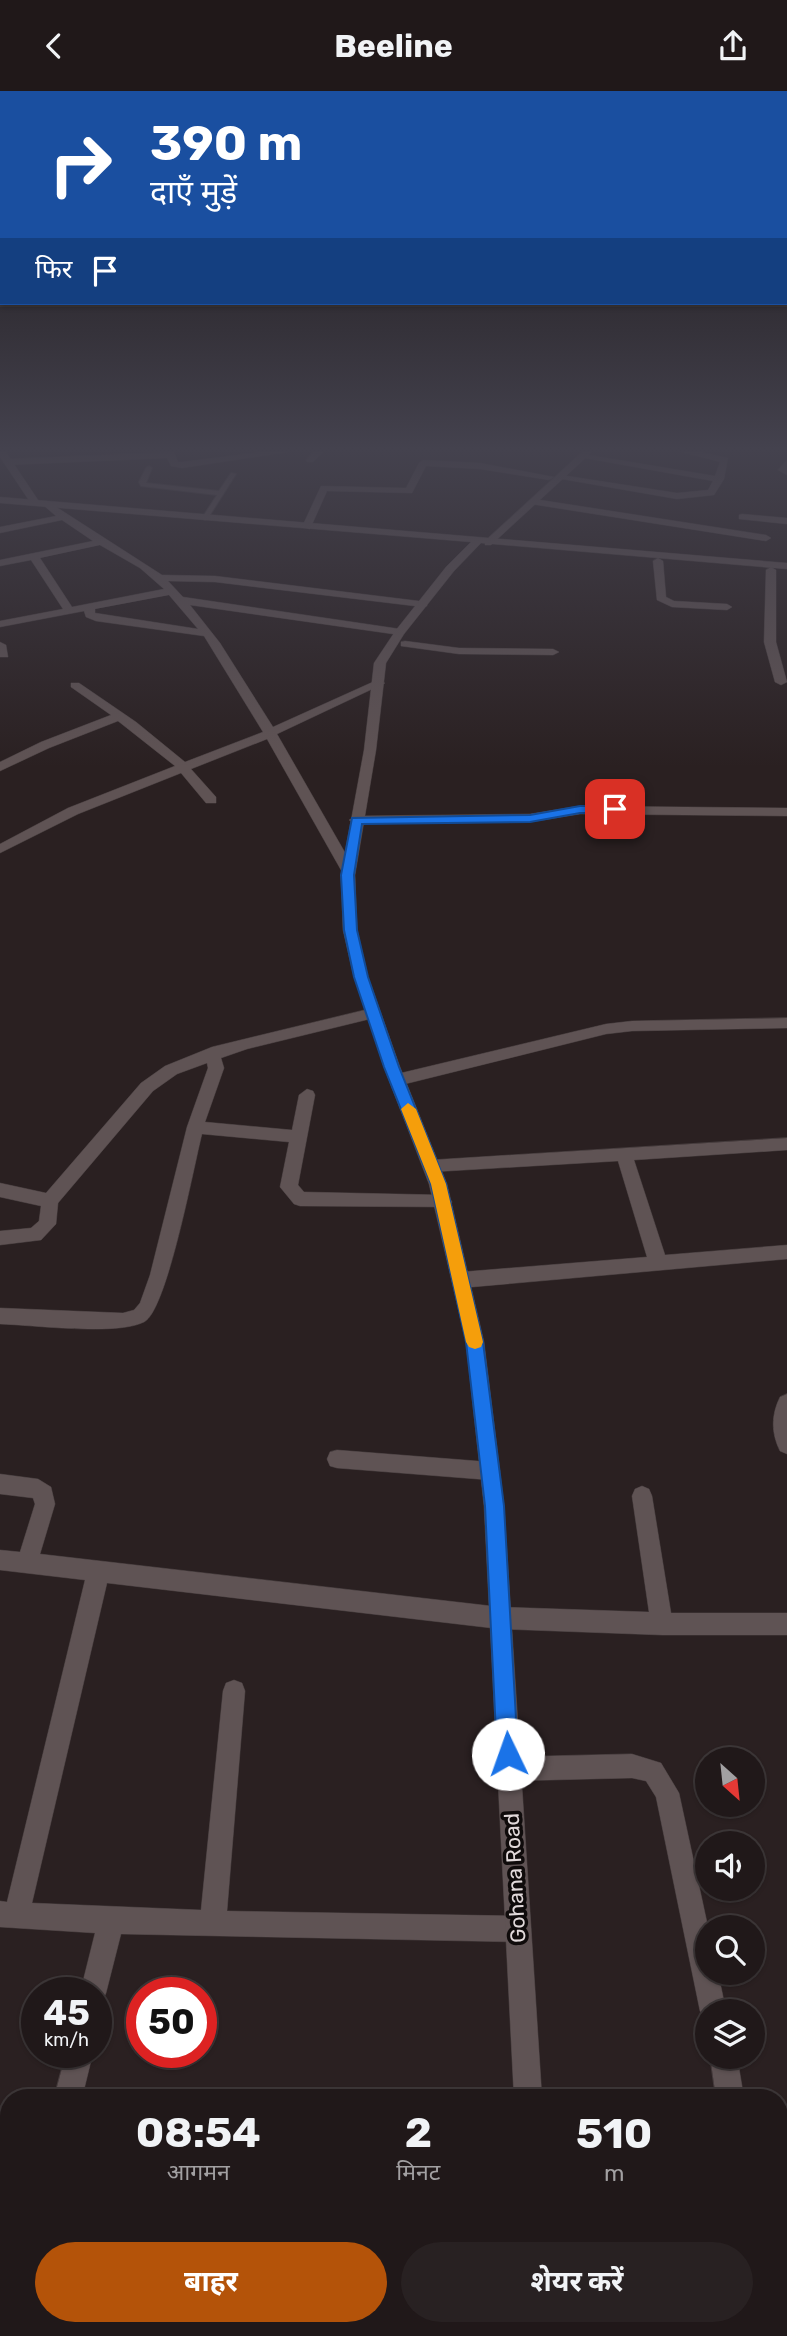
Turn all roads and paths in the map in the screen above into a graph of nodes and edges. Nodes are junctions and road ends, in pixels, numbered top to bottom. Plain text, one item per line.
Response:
1 (34, 556) edge
2 (30, 557) edge
3 (128, 557) edge
4 (467, 557) edge
5 (474, 557) edge
6 (618, 557) edge
7 (646, 557) edge
8 (658, 561) junction
9 (0, 563) edge
10 (787, 569) edge
11 (771, 570) junction
12 (159, 578) junction
13 (175, 595) junction
14 (423, 604) junction
15 (89, 606) junction
16 (727, 607) dead end
17 (69, 610) junction
18 (0, 624) edge
19 (205, 633) junction
20 (403, 638) junction
21 (553, 652) dead end
22 (380, 678) junction
23 (780, 681) dead end
24 (75, 685) dead end
25 (120, 716) junction
26 (270, 733) junction
27 (183, 766) junction
28 (0, 767) edge
29 (211, 800) dead end
30 (787, 812) edge
31 (356, 820) junction
32 (0, 849) edge
33 (348, 870) junction
34 (373, 1013) junction
35 (787, 1023) edge
36 (212, 1053) junction
37 (397, 1080) junction
38 (307, 1095) dead end
39 (195, 1127) junction
40 (299, 1137) junction
41 (787, 1144) edge
42 (624, 1154) junction
43 (431, 1166) junction
44 (0, 1190) edge
45 (50, 1201) junction
46 (443, 1202) junction
47 (0, 1238) edge
48 (787, 1252) edge
49 (658, 1263) junction
50 (461, 1280) junction
51 (0, 1316) edge
52 (787, 1403) edge
53 (787, 1445) edge
54 (337, 1459) dead end
55 (490, 1471) junction
56 (0, 1484) edge
57 (642, 1496) dead end
58 (0, 1560) edge
59 (27, 1563) junction
60 (98, 1573) junction
61 (500, 1618) junction
62 (663, 1624) junction
63 (787, 1624) edge
64 (234, 1691) dead end
65 (509, 1769) junction
66 (8, 1914) edge
67 (111, 1921) junction
68 (213, 1923) junction
69 (518, 1929) junction
70 (97, 1977) edge
71 (710, 1999) edge
72 (75, 2068) edge
73 (725, 2069) edge
74 (70, 2089) edge
75 (527, 2089) edge
76 (728, 2089) edge

1 - 17 street
2 - 9 street
3 - 12 street
4 - 14 street
5 - 20 street
6 - 8 street
7 - 10 street
8 - 11 street
8 - 16 street
10 - 11 street
11 - 23 street
12 - 13 street
12 - 14 street
13 - 15 street
13 - 19 street
13 - 20 street
14 - 20 street
15 - 17 street
15 - 19 street
17 - 18 street
19 - 26 street
20 - 21 street
20 - 22 street
22 - 26 street
22 - 31 street, Gohana Road
24 - 25 street
25 - 27 street
25 - 28 street
26 - 27 street
26 - 33 street
27 - 29 street
27 - 32 street
30 - 31 street
31 - 33 street, Gohana Road
33 - 34 street, Gohana Road
34 - 36 street
34 - 37 street, Gohana Road
35 - 37 street
36 - 39 street
36 - 45 street
37 - 43 street, Gohana Road
38 - 40 street
39 - 40 street
39 - 51 street
40 - 46 street
41 - 42 street
42 - 43 street
42 - 49 street
43 - 46 street, Gohana Road
44 - 45 street
45 - 47 street
46 - 50 street, Gohana Road
48 - 49 street
49 - 50 street
50 - 55 street, Gohana Road
52 - 53 street
54 - 55 street
55 - 61 street, Gohana Road
56 - 59 street
57 - 62 street
58 - 59 street
59 - 60 street
60 - 61 street
60 - 66 street
61 - 62 street
61 - 65 street, Gohana Road
62 - 63 street
64 - 68 street
65 - 69 street, Gohana Road
65 - 71 street
66 - 67 street
67 - 68 street
67 - 70 street
68 - 69 street
69 - 75 street, Gohana Road
72 - 74 street
73 - 76 street

